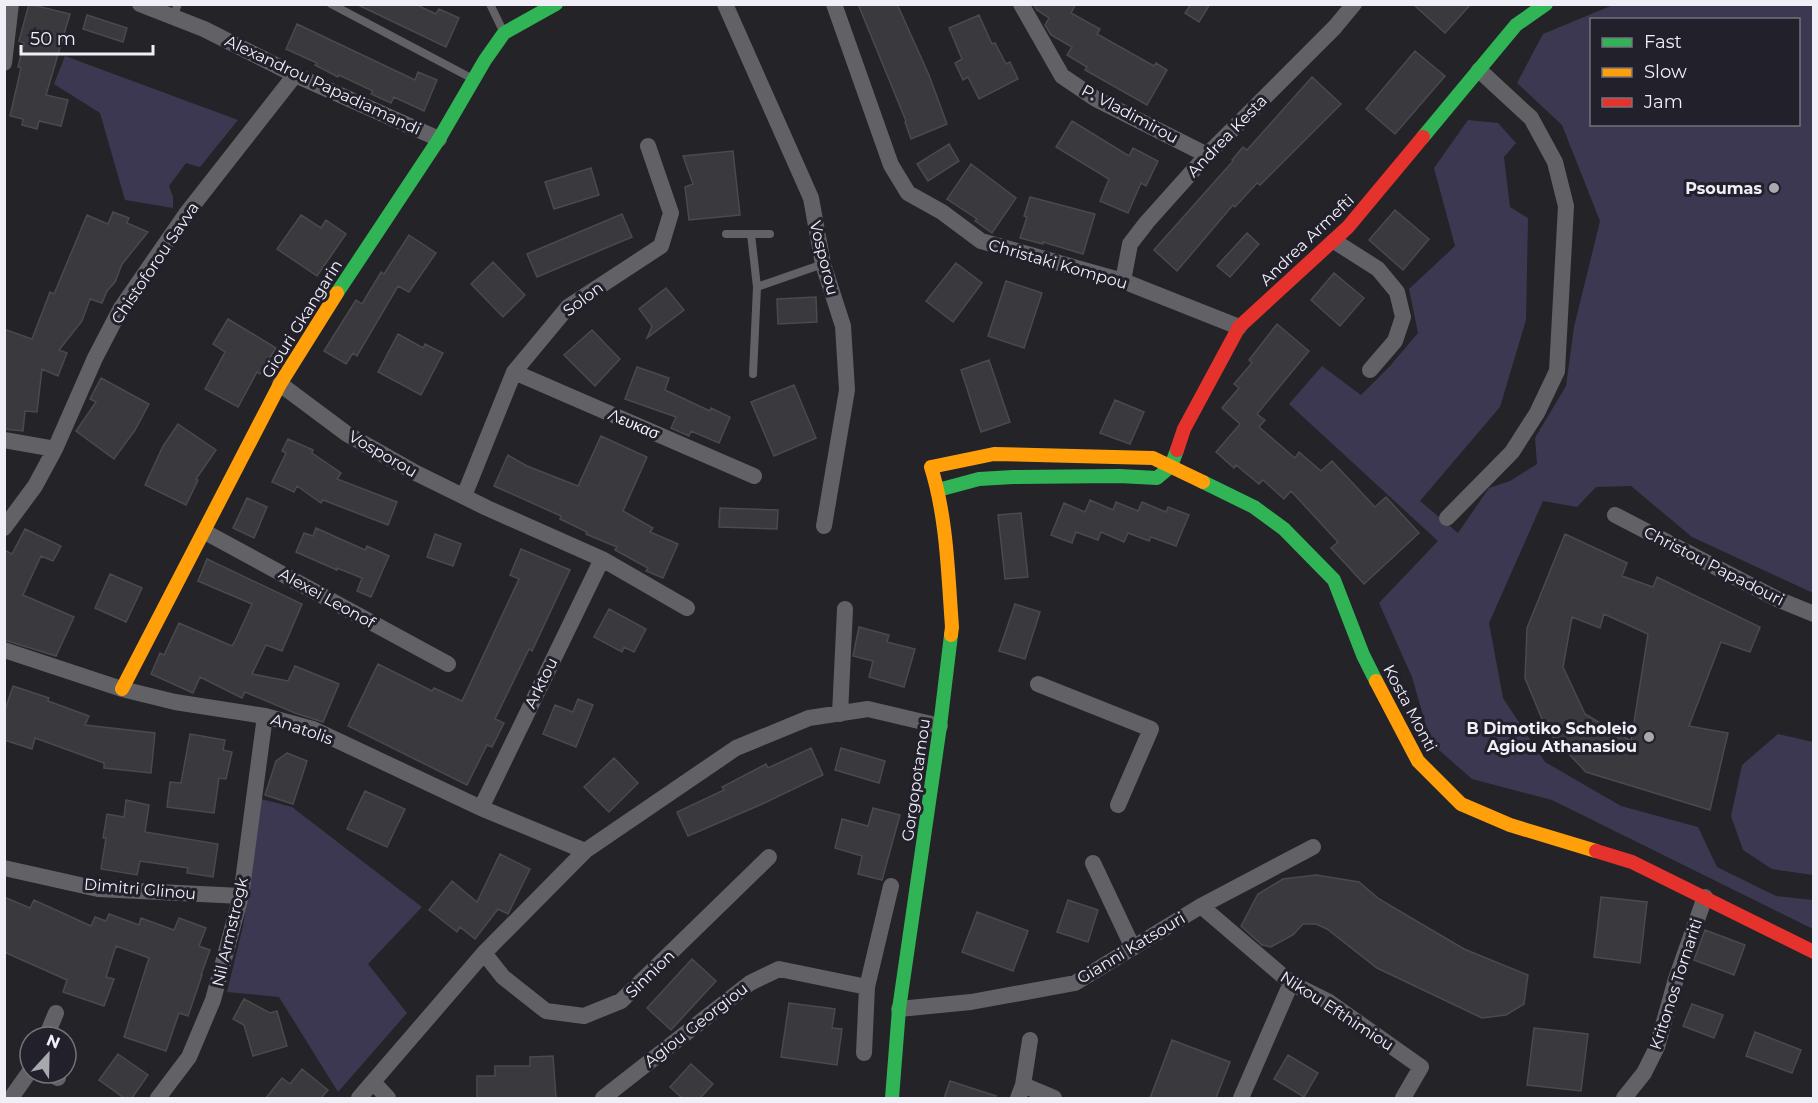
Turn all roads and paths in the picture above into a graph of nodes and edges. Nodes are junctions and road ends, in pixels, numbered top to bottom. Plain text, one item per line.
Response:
1 (11, 4) edge
2 (140, 4) edge
3 (331, 4) edge
4 (490, 4) edge
5 (556, 4) edge
6 (726, 4) edge
7 (834, 4) edge
8 (1022, 4) edge
9 (1354, 4) edge
10 (1546, 4) edge
11 (175, 11) edge
12 (504, 33) junction
13 (4, 63) edge
14 (1479, 70) junction
15 (295, 75) junction
16 (474, 79) junction
17 (439, 139) junction
18 (648, 146) dead end
19 (1207, 155) junction
20 (726, 234) dead end
21 (751, 234) junction
22 (770, 234) dead end
23 (1334, 241) junction
24 (823, 264) junction
25 (1123, 281) junction
26 (757, 287) junction
27 (1239, 327) junction
28 (1370, 370) dead end
29 (514, 372) junction
30 (753, 374) dead end
31 (280, 384) junction
32 (4, 440) edge
33 (56, 449) junction
34 (1171, 466) junction
35 (931, 467) joint
36 (754, 476) dead end
37 (938, 490) junction
38 (464, 496) junction
39 (1615, 515) dead end
40 (1447, 518) dead end
41 (824, 526) dead end
42 (4, 528) edge
43 (205, 532) junction
44 (602, 559) junction
45 (687, 608) dead end
46 (845, 609) dead end
47 (1814, 614) edge
48 (4, 650) edge
49 (448, 664) dead end
50 (1038, 684) dead end
51 (122, 689) junction
52 (840, 714) junction
53 (265, 716) junction
54 (940, 726) junction
55 (1118, 805) dead end
56 (481, 808) junction
57 (1313, 847) dead end
58 (585, 851) junction
59 (769, 857) dead end
60 (1093, 863) dead end
61 (4, 868) edge
62 (891, 886) dead end
63 (241, 896) junction
64 (1705, 897) junction
65 (1201, 906) junction
66 (1133, 948) junction
67 (1814, 952) edge
68 (484, 953) junction
69 (1291, 983) junction
70 (867, 987) junction
71 (899, 1009) junction
72 (56, 1013) dead end
73 (51, 1025) edge
74 (1030, 1040) dead end
75 (864, 1053) dead end
76 (374, 1083) junction
77 (20, 1085) edge
78 (1021, 1092) edge
79 (11, 1098) edge
80 (160, 1098) edge
81 (359, 1098) edge
82 (388, 1098) edge
83 (603, 1098) edge
84 (892, 1098) edge
85 (1054, 1098) edge
86 (1241, 1098) edge
87 (1403, 1098) edge
88 (1624, 1098) edge

1 - 13 street
2 - 11 street, Alexandrou Papadiamandi
3 - 16 lane
4 - 12 lane
5 - 12 street, Giouri Gkangarin
6 - 24 street, Vosporou
7 - 25 street, Christaki Kompou
8 - 19 street, P. Vladimirou
9 - 19 street, Andrea Kesta
10 - 14 street, Andrea Armefti
11 - 15 street, Alexandrou Papadiamandi
12 - 16 street, Giouri Gkangarin
14 - 23 street, Andrea Armefti
14 - 40 street
15 - 17 street, Alexandrou Papadiamandi
15 - 33 street, Chistoforou Savva
16 - 17 street, Giouri Gkangarin
17 - 31 street, Giouri Gkangarin
18 - 29 street, Solon
19 - 25 street, Andrea Kesta
20 - 21 lane
21 - 22 lane
21 - 26 lane
23 - 27 street, Andrea Armefti
23 - 28 street
24 - 26 lane
24 - 41 street, Vosporou
25 - 27 street, Christaki Kompou
26 - 30 lane
27 - 34 street, Andrea Armefti
29 - 36 street, Λευκασ
29 - 38 street, Solon
31 - 38 street, Vosporou
31 - 43 street, Giouri Gkangarin
32 - 33 street
33 - 42 street, Chistoforou Savva
34 - 35 street, Kosta Monti
34 - 37 street
34 - 64 street, Kosta Monti
35 - 37 street, Gorgopotamou
37 - 54 street, Gorgopotamou
38 - 44 street, Vosporou
39 - 47 street, Christou Papadouri
43 - 49 street, Alexei Leonof
43 - 51 street, Giouri Gkangarin
44 - 45 street, Vosporou
44 - 56 street, Arktou
46 - 52 street
48 - 51 street, Anatolis
50 - 55 street
51 - 53 street, Anatolis
52 - 54 street
52 - 58 street
53 - 56 street, Anatolis
53 - 63 street, Nil Armstrogk
54 - 71 street, Gorgopotamou
56 - 58 street, Anatolis
57 - 65 street, Gianni Katsouri
58 - 68 street
59 - 68 street, Sinnion
60 - 66 street
61 - 63 street, Dimitri Glinou
62 - 70 street
63 - 80 street, Nil Armstrogk
64 - 67 street, Kosta Monti
64 - 88 street, Kritonos Tornariti
65 - 66 street, Gianni Katsouri
65 - 69 street, Nikou Efthimiou
66 - 71 street, Gianni Katsouri
68 - 76 street
69 - 86 street
69 - 87 street, Nikou Efthimiou
70 - 75 street
70 - 83 street, Agiou Georgiou
71 - 84 street, Gorgopotamou
72 - 73 street
74 - 78 street
76 - 81 street
76 - 82 street
77 - 79 street
78 - 85 street

